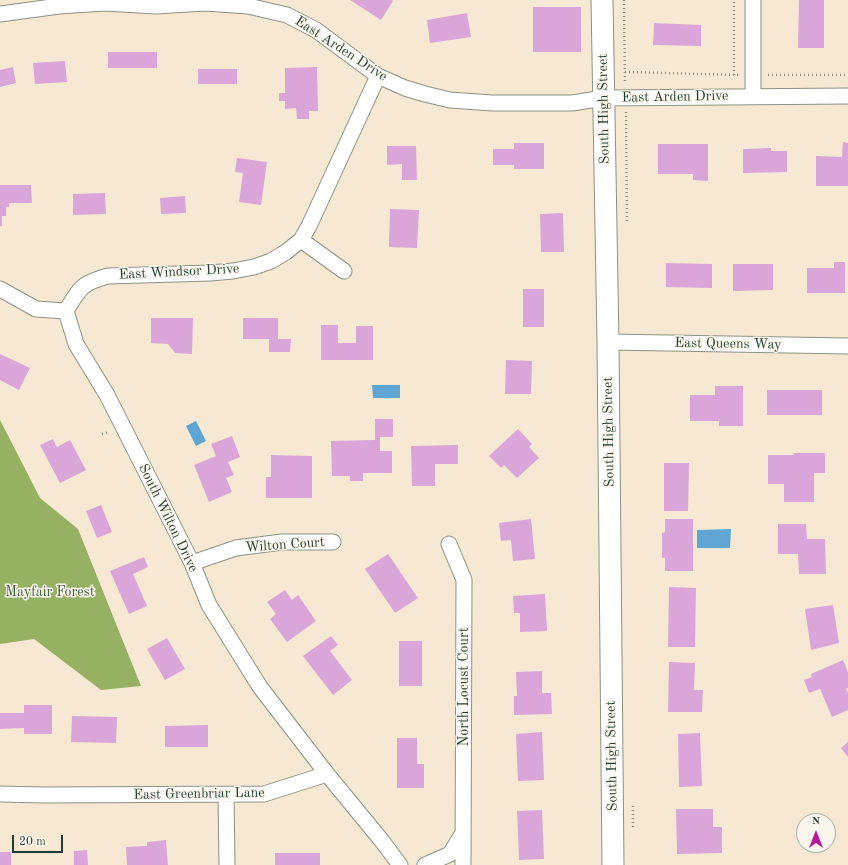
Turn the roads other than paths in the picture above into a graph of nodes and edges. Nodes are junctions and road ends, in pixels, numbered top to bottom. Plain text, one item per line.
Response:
1 (602, 0) edge
2 (753, 0) edge
3 (0, 14) edge
4 (378, 76) junction
5 (752, 96) junction
6 (848, 96) edge
7 (604, 98) junction
8 (301, 240) junction
9 (344, 271) dead end
10 (0, 289) edge
11 (66, 311) junction
12 (608, 342) junction
13 (848, 346) edge
14 (333, 542) dead end
15 (449, 544) dead end
16 (192, 563) junction
17 (326, 774) junction
18 (0, 794) edge
19 (226, 795) junction
20 (462, 833) junction
21 (227, 865) edge
22 (403, 865) edge
23 (425, 865) edge
24 (463, 865) edge
25 (613, 865) edge

1 - 7 street, South High Street
2 - 5 street
3 - 4 street, East Arden Drive
4 - 7 street, East Arden Drive
4 - 8 street, East Windsor Drive
5 - 6 street, East Arden Drive
5 - 7 street, East Arden Drive
7 - 12 street, South High Street
8 - 9 street
8 - 11 street, East Windsor Drive
10 - 11 street
11 - 16 street, South Wilton Drive
12 - 13 street, East Queens Way
12 - 25 street, South High Street
14 - 16 street, Wilton Court
15 - 20 street, North Locust Court
16 - 17 street, South Wilton Drive
17 - 19 street, East Greenbriar Lane
17 - 22 street
18 - 19 street, East Greenbriar Lane
19 - 21 street
20 - 23 street, North Locust Court
20 - 24 street, North Locust Court

